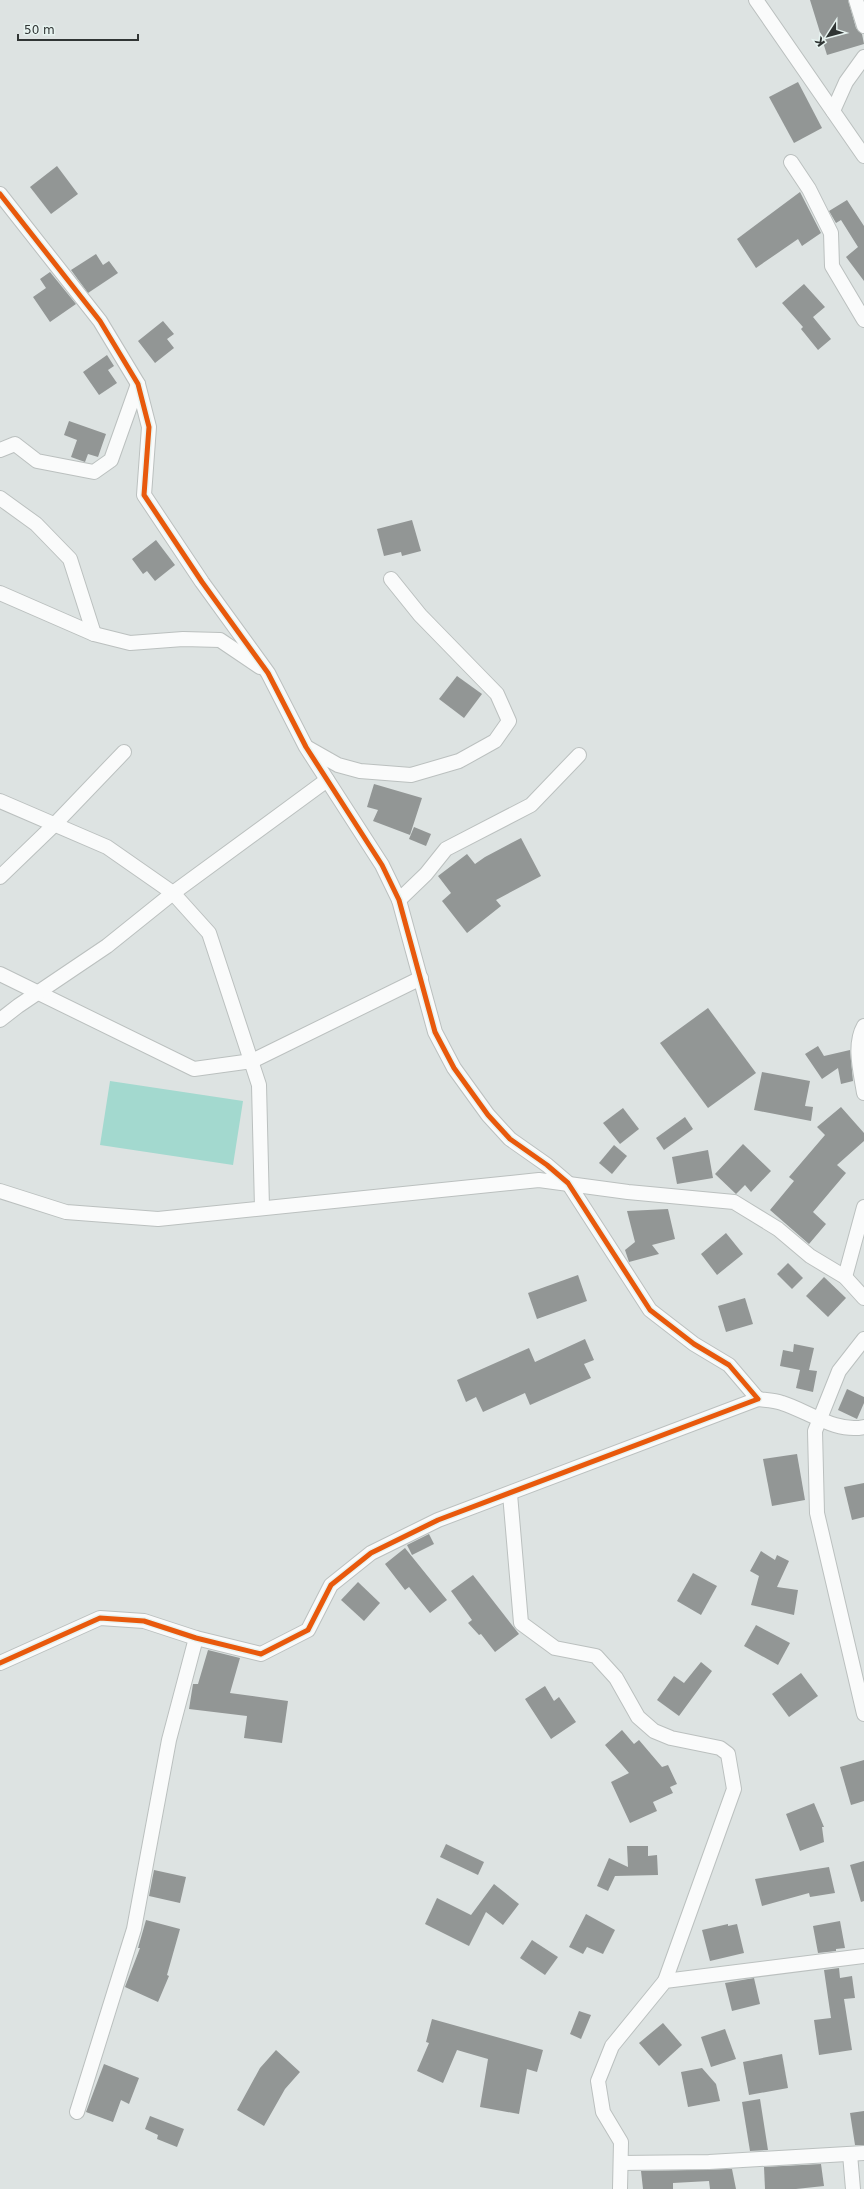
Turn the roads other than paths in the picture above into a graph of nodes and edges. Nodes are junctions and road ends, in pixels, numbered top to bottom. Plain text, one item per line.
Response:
1 (756, 0) edge
2 (856, 0) edge
3 (864, 26) edge
4 (864, 57) edge
5 (833, 111) junction
6 (864, 156) edge
7 (791, 162) dead end
8 (0, 194) edge
9 (864, 320) edge
10 (138, 384) junction
11 (0, 450) edge
12 (0, 498) edge
13 (391, 579) dead end
14 (0, 593) edge
15 (94, 634) junction
16 (268, 673) junction
17 (306, 747) junction
18 (124, 752) dead end
19 (579, 755) dead end
20 (327, 780) junction
21 (0, 800) edge
22 (55, 824) junction
23 (0, 877) edge
24 (173, 893) junction
25 (399, 900) junction
26 (0, 974) edge
27 (420, 978) junction
28 (38, 992) junction
29 (0, 1020) edge
30 (864, 1026) edge
31 (252, 1061) junction
32 (864, 1093) edge
33 (568, 1184) junction
34 (0, 1192) edge
35 (864, 1207) edge
36 (262, 1208) junction
37 (845, 1277) junction
38 (864, 1298) edge
39 (864, 1339) edge
40 (758, 1399) junction
41 (819, 1419) junction
42 (864, 1427) edge
43 (510, 1494) junction
44 (196, 1638) junction
45 (0, 1663) edge
46 (864, 1714) edge
47 (864, 1956) edge
48 (665, 1981) junction
49 (77, 2112) dead end
50 (864, 2153) edge
51 (850, 2154) junction
52 (621, 2164) junction
53 (620, 2189) edge
54 (853, 2189) edge

1 - 5 street
2 - 3 street
4 - 5 street
5 - 6 street
7 - 9 street
8 - 10 street
10 - 11 street
10 - 16 street
12 - 15 street
13 - 17 street
14 - 15 street
15 - 16 street
16 - 17 street
17 - 20 street
18 - 22 street
19 - 25 street
20 - 24 street
20 - 25 street
21 - 22 street
22 - 23 street
22 - 24 street
24 - 28 street
24 - 31 street
25 - 27 street
26 - 28 street
27 - 31 street
27 - 33 street
28 - 29 street
28 - 31 street
30 - 32 street
31 - 36 street
33 - 36 street
33 - 37 street
33 - 40 street
34 - 36 street
35 - 37 street
37 - 38 street
39 - 41 street
40 - 41 street
40 - 43 street
41 - 42 street
41 - 46 street
43 - 44 street
43 - 48 street
44 - 45 street
44 - 49 street
47 - 48 street
48 - 52 street
50 - 51 street
51 - 52 street
51 - 54 street
52 - 53 street

